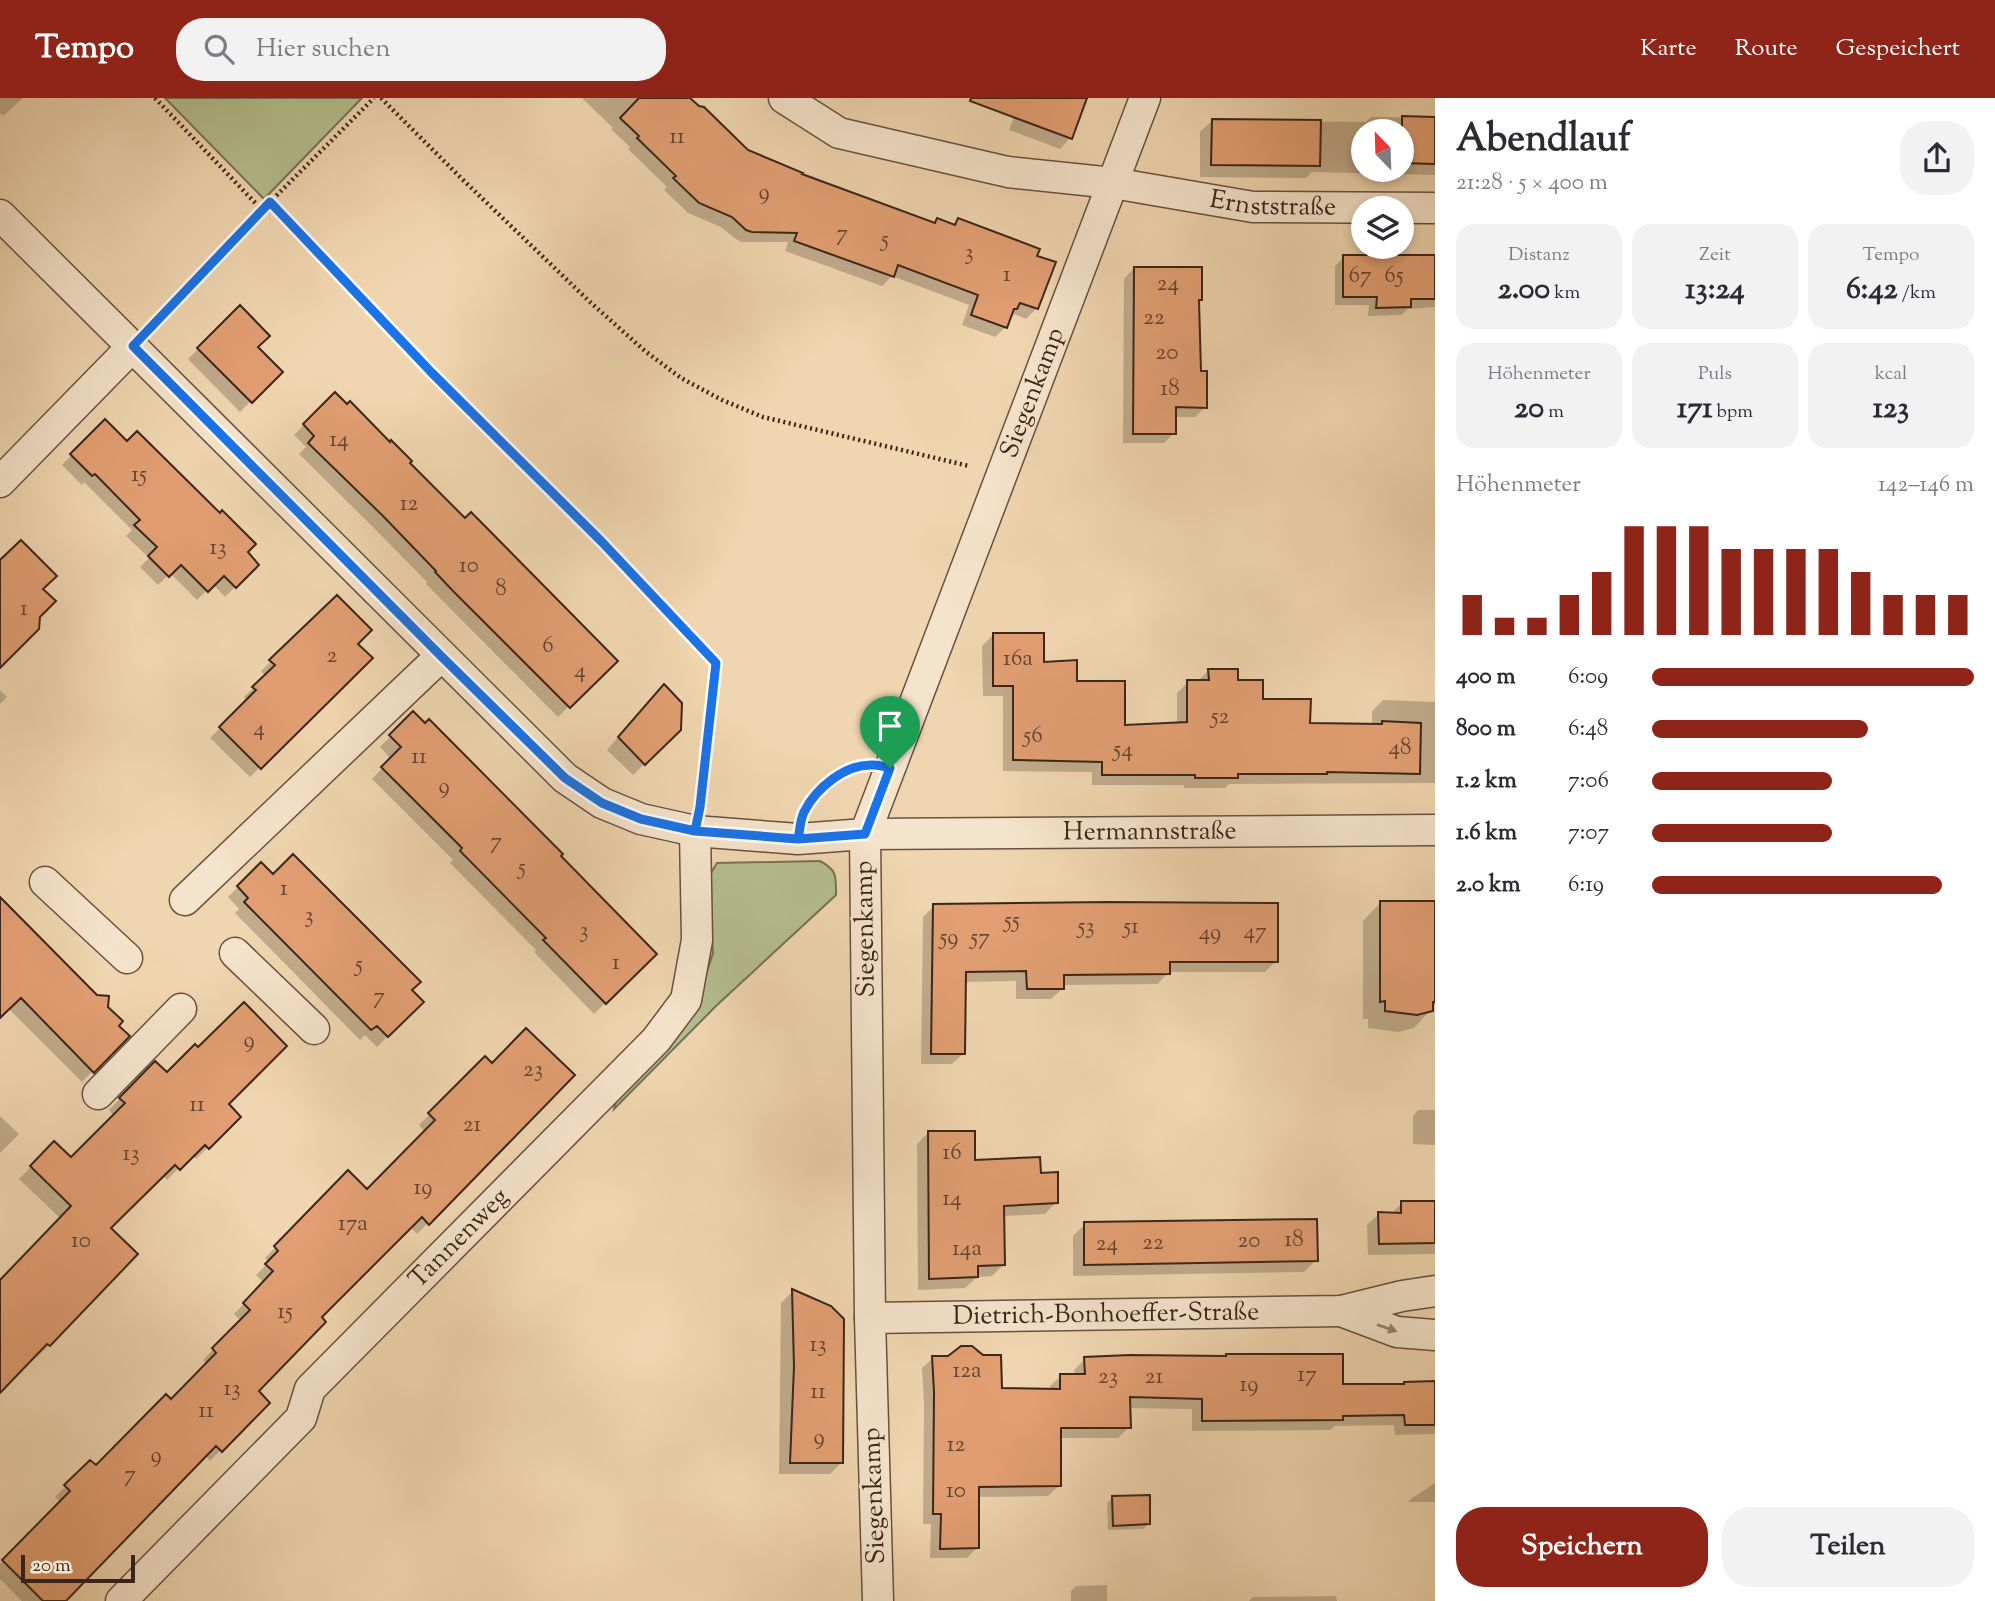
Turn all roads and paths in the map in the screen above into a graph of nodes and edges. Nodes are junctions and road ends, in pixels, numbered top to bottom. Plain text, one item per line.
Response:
1 (155, 98) edge
2 (374, 98) edge
3 (381, 98) edge
4 (784, 98) edge
5 (1145, 98) edge
6 (1113, 183) junction
7 (270, 202) junction
8 (1435, 208) edge
9 (262, 210) junction
10 (0, 215) edge
11 (133, 346) junction
12 (1003, 474) junction
13 (0, 482) edge
14 (441, 656) junction
15 (890, 768) junction
16 (1435, 830) edge
17 (695, 831) junction
18 (865, 834) junction
19 (798, 839) junction
20 (45, 882) dead end
21 (185, 900) dead end
22 (235, 953) dead end
23 (127, 958) dead end
24 (181, 1009) dead end
25 (314, 1029) dead end
26 (98, 1094) dead end
27 (1435, 1291) edge
28 (1341, 1311) junction
29 (870, 1318) junction
30 (1435, 1335) edge
31 (121, 1601) edge
32 (878, 1601) edge

1 - 9 path
2 - 7 path
3 - 12 path
4 - 6 street, Ernststraße
5 - 6 street, Siegenkamp
6 - 8 street, Ernststraße
6 - 12 street, Siegenkamp
7 - 9 path
7 - 17 path
9 - 11 path
10 - 11 street, Hermannstraße
11 - 13 street
11 - 14 street, Hermannstraße
12 - 15 street, Siegenkamp
14 - 17 street, Hermannstraße
14 - 21 street
15 - 18 street, Siegenkamp
15 - 19 path
16 - 18 street, Hermannstraße
17 - 19 street, Hermannstraße
17 - 31 street, Tannenweg
18 - 19 street, Hermannstraße
18 - 29 street, Siegenkamp
20 - 23 street
22 - 25 street
24 - 26 street
27 - 28 street, Dietrich-Bonhoeffer-Straße
28 - 29 street, Dietrich-Bonhoeffer-Straße
28 -> 30 street, Dietrich-Bonhoeffer-Straße
29 - 32 street, Siegenkamp

